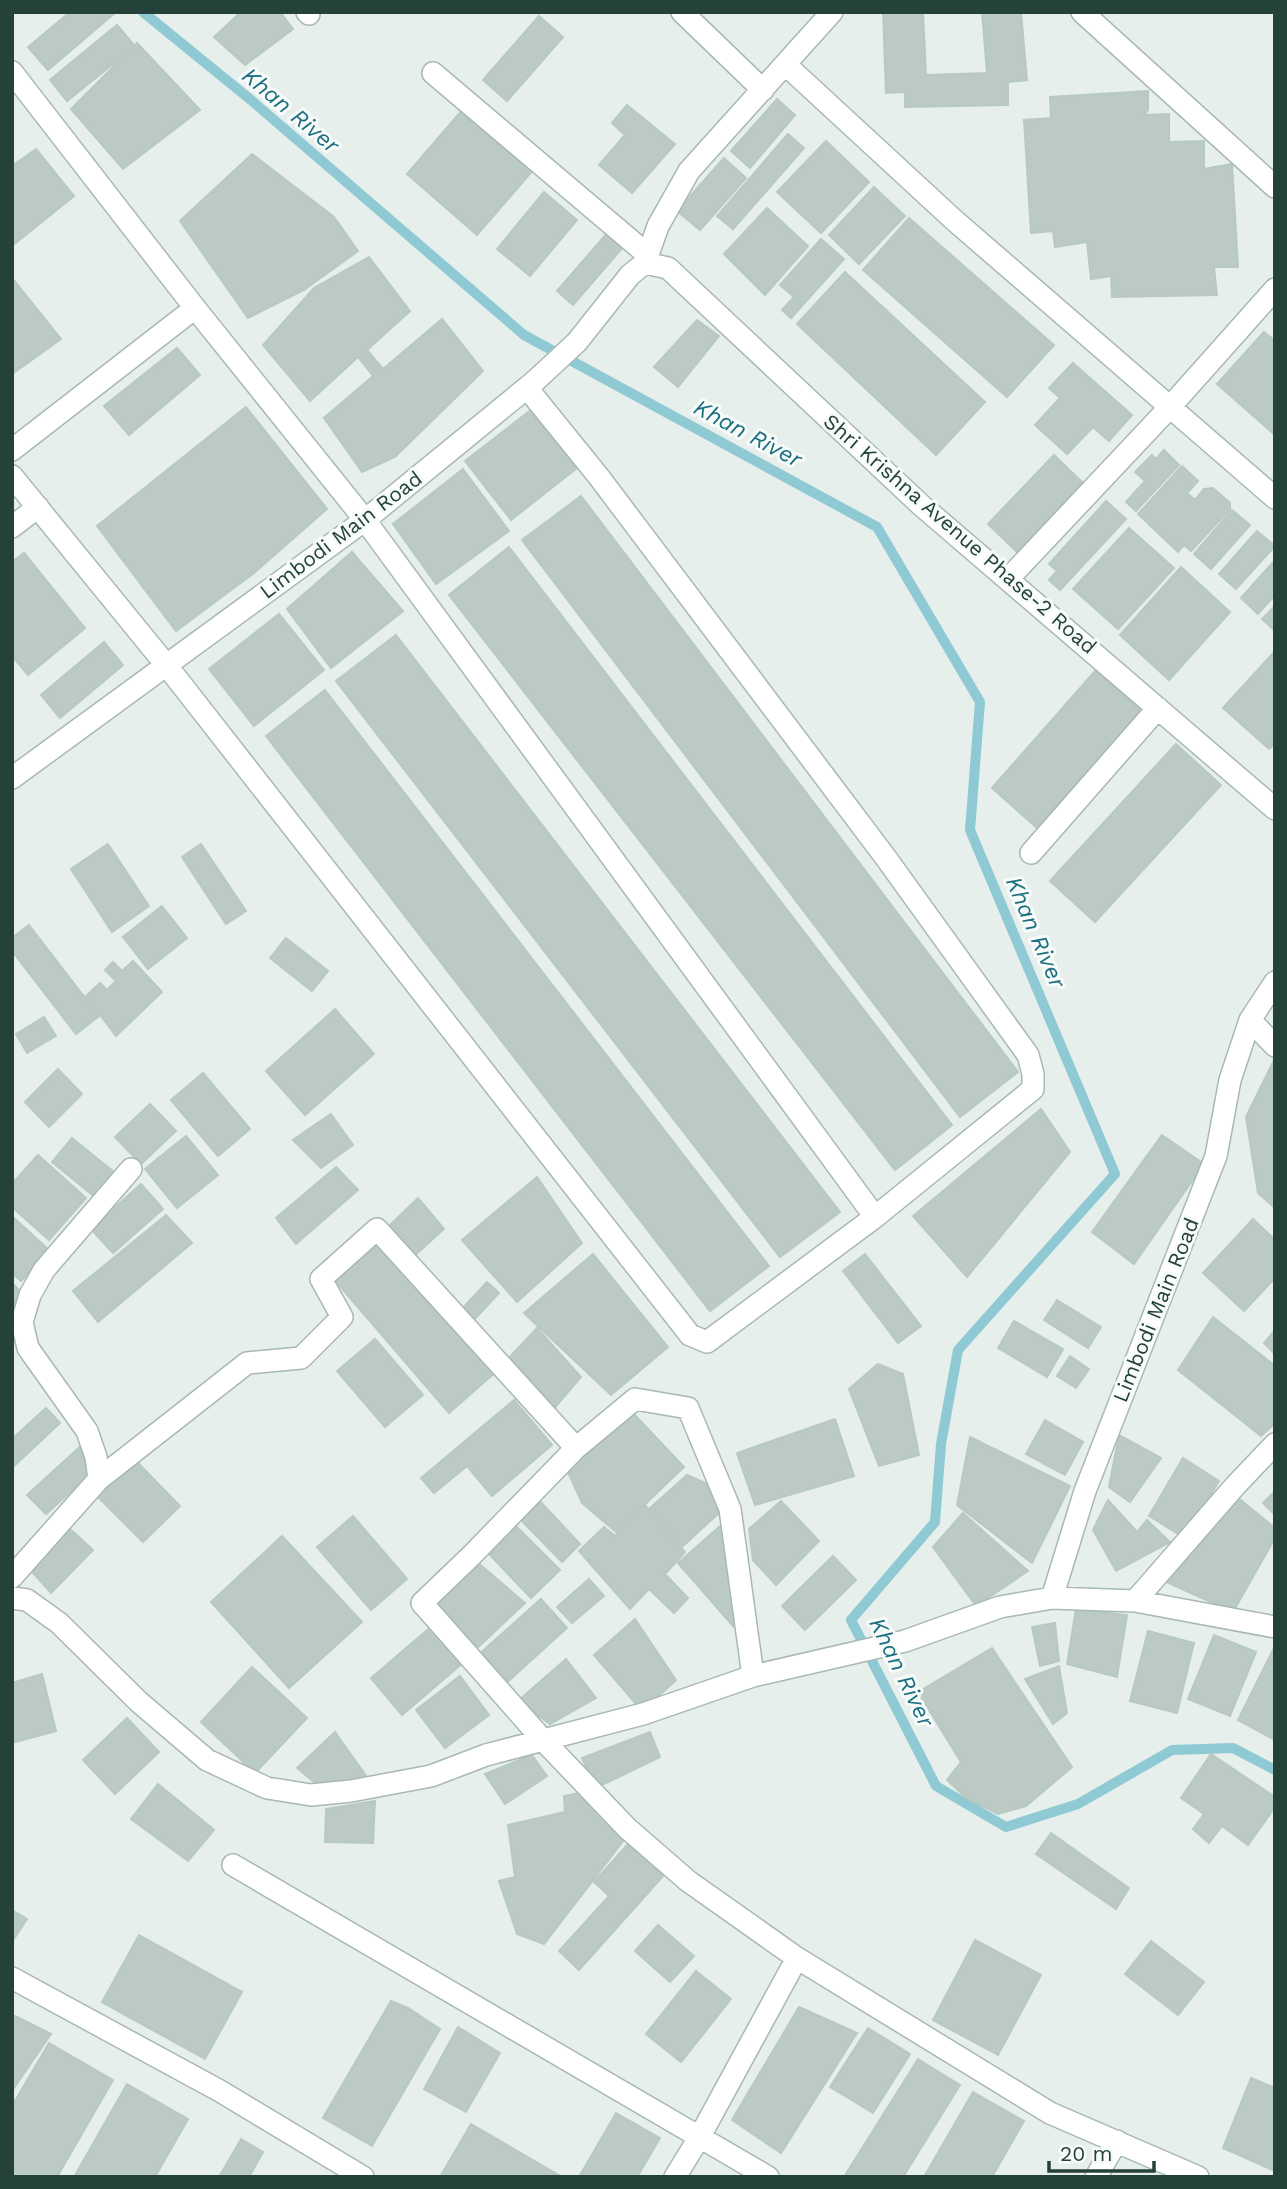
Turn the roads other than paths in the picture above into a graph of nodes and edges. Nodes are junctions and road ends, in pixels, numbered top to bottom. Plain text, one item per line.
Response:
1 (682, 12) edge
2 (832, 12) edge
3 (1082, 12) edge
4 (786, 65) junction
5 (12, 72) edge
6 (433, 73) dead end
7 (763, 90) junction
8 (1275, 187) edge
9 (646, 259) junction
10 (1275, 289) edge
11 (195, 308) junction
12 (531, 384) junction
13 (1170, 407) junction
14 (12, 450) edge
15 (12, 476) edge
16 (1275, 498) edge
17 (37, 507) junction
18 (365, 520) junction
19 (12, 527) edge
20 (1008, 579) junction
21 (167, 666) junction
22 (1158, 708) junction
23 (12, 778) edge
24 (1275, 809) edge
25 (1031, 853) dead end
26 (1275, 982) edge
27 (1250, 1020) junction
28 (1275, 1046) edge
29 (131, 1168) dead end
30 (875, 1217) junction
31 (17, 1327) edge
32 (1275, 1444) edge
33 (576, 1448) junction
34 (99, 1479) junction
35 (12, 1577) edge
36 (12, 1598) edge
37 (1052, 1598) junction
38 (1135, 1601) junction
39 (1275, 1628) edge
40 (753, 1676) junction
41 (542, 1739) junction
42 (233, 1865) dead end
43 (797, 1958) junction
44 (12, 1978) edge
45 (699, 2138) junction
46 (1117, 2141) junction
47 (363, 2177) edge
48 (675, 2177) edge
49 (768, 2177) edge
50 (1096, 2177) edge
51 (1198, 2177) edge

1 - 7 street
2 - 4 street
3 - 8 street
4 - 7 street
4 - 13 street
5 - 11 street
6 - 9 street, Shri Krishna Avenue Phase-2 Road
7 - 9 street
9 - 12 street, Limbodi Main Road
9 - 20 street, Shri Krishna Avenue Phase-2 Road
10 - 13 street
11 - 14 street
11 - 18 street
12 - 18 street, Limbodi Main Road
12 - 30 street
13 - 16 street
13 - 20 street
15 - 17 street
17 - 19 street
17 - 21 street
18 - 21 street, Limbodi Main Road
18 - 30 street
20 - 22 street, Shri Krishna Avenue Phase-2 Road
21 - 23 street, Limbodi Main Road
21 - 30 street
22 - 24 street, Shri Krishna Avenue Phase-2 Road
22 - 25 street
26 - 27 street, Limbodi Main Road
27 - 28 street
27 - 37 street, Limbodi Main Road
29 - 31 street
31 - 34 street
32 - 38 street
33 - 34 street
33 - 40 street
33 - 41 street
34 - 35 street
36 - 41 street
37 - 38 street
37 - 40 street
38 - 39 street
40 - 41 street
41 - 43 street
42 - 45 street
43 - 45 street
43 - 46 street
44 - 47 street
45 - 48 street
45 - 49 street
46 - 50 street
46 - 51 street

